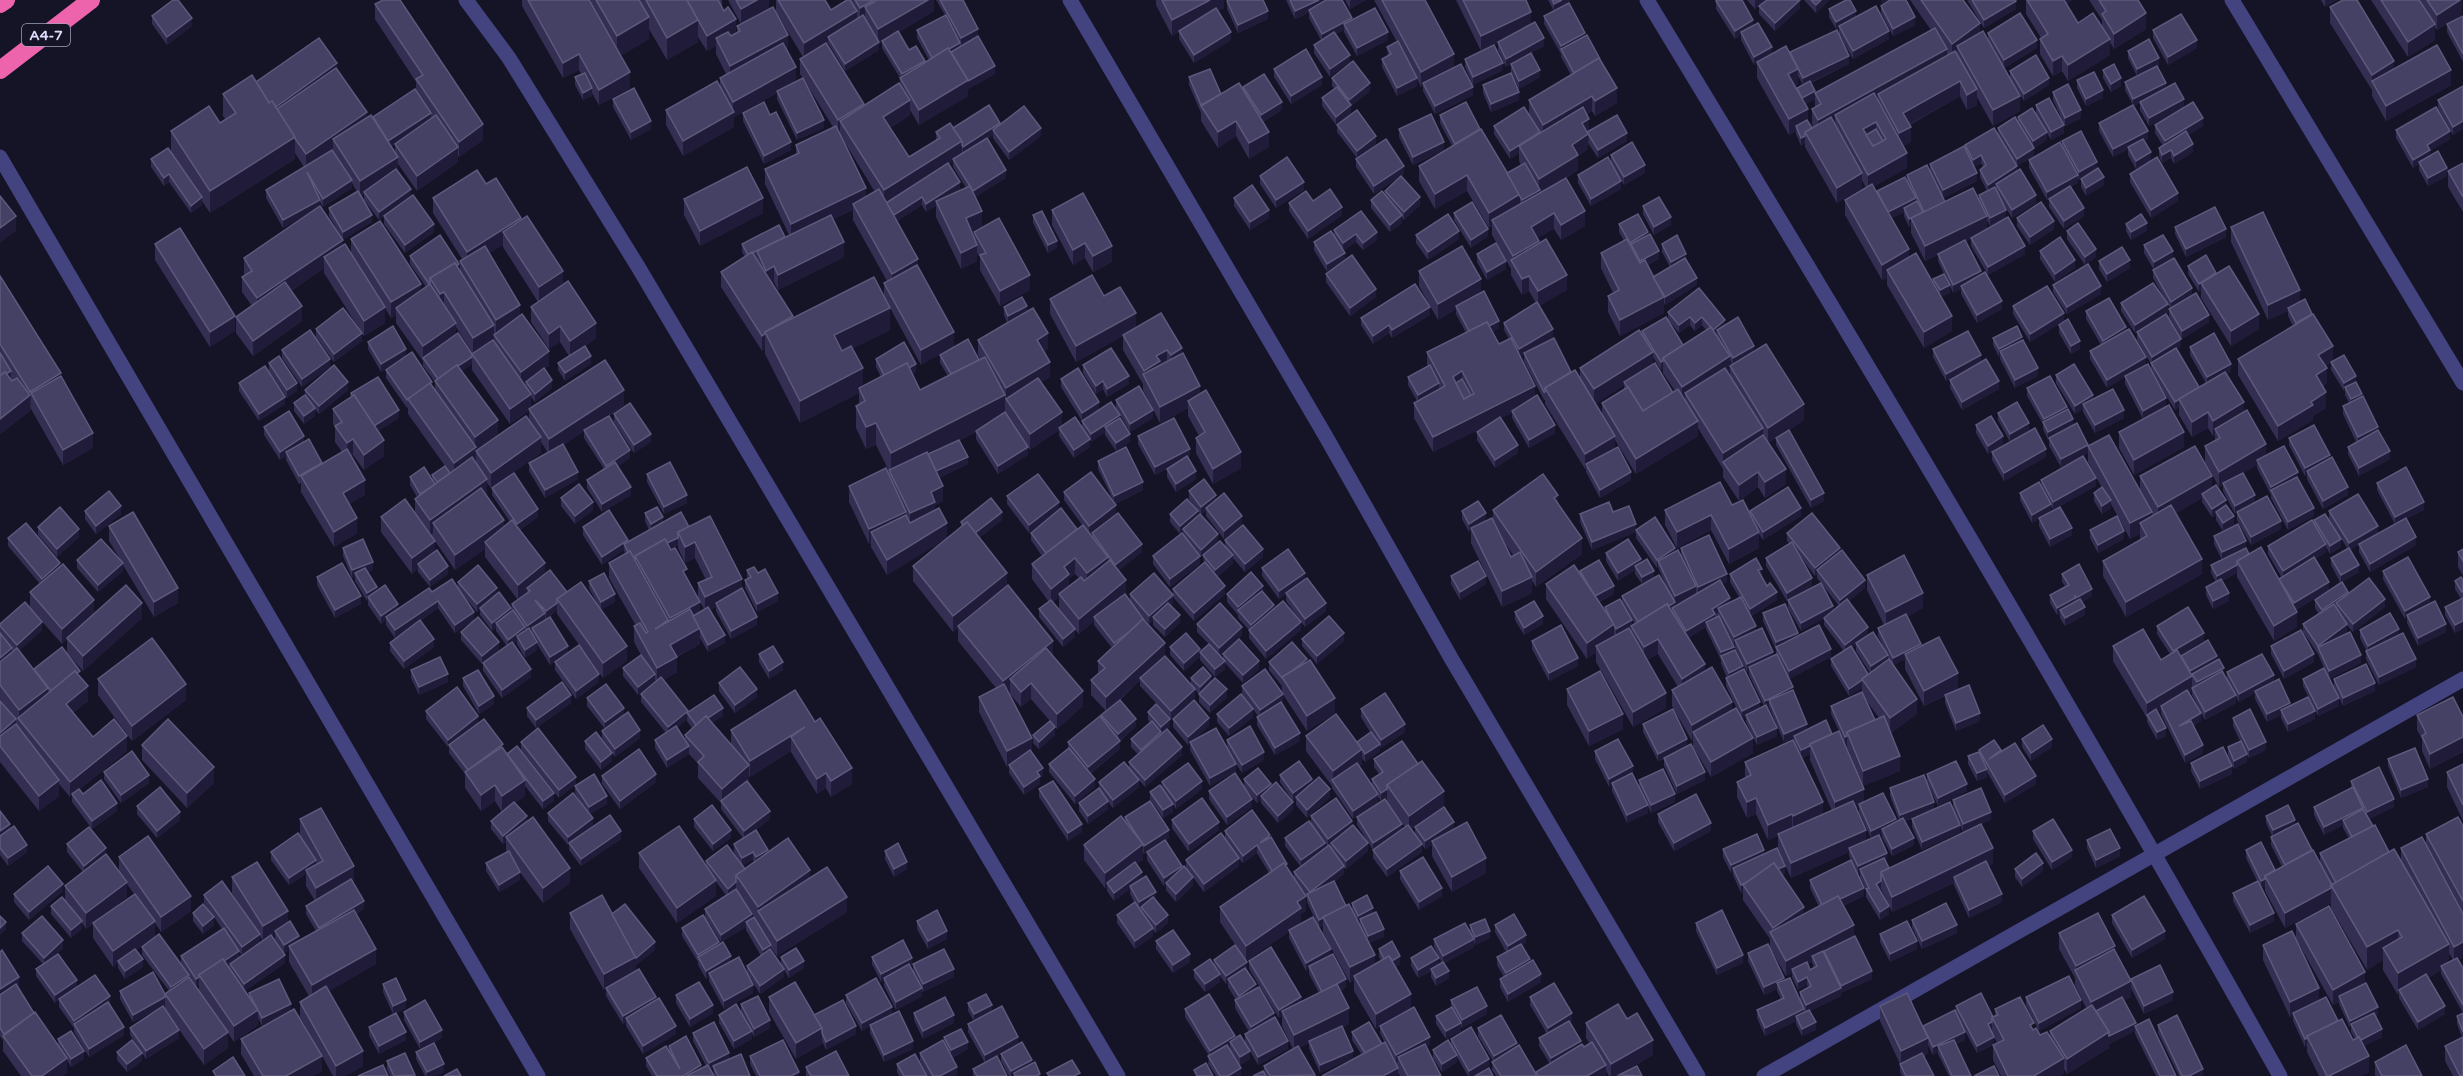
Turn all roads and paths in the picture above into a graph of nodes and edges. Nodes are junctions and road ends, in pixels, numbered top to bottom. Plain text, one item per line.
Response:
1 (6, 0) edge
2 (91, 0) edge
3 (466, 0) edge
4 (1070, 0) edge
5 (1647, 0) edge
6 (2232, 0) edge
7 (0, 4) edge
8 (0, 70) edge
9 (0, 157) edge
10 (2463, 383) edge
11 (2463, 680) edge
12 (2155, 853) junction
13 (538, 1076) edge
14 (1118, 1076) edge
15 (1698, 1076) edge
16 (1764, 1076) edge
17 (2280, 1076) edge

1 - 7 highway
2 - 8 highway, A4-7
3 - 14 street
4 - 15 street
5 - 12 street
6 - 10 street
9 - 13 street
11 - 12 street
12 - 16 street
12 - 17 street

